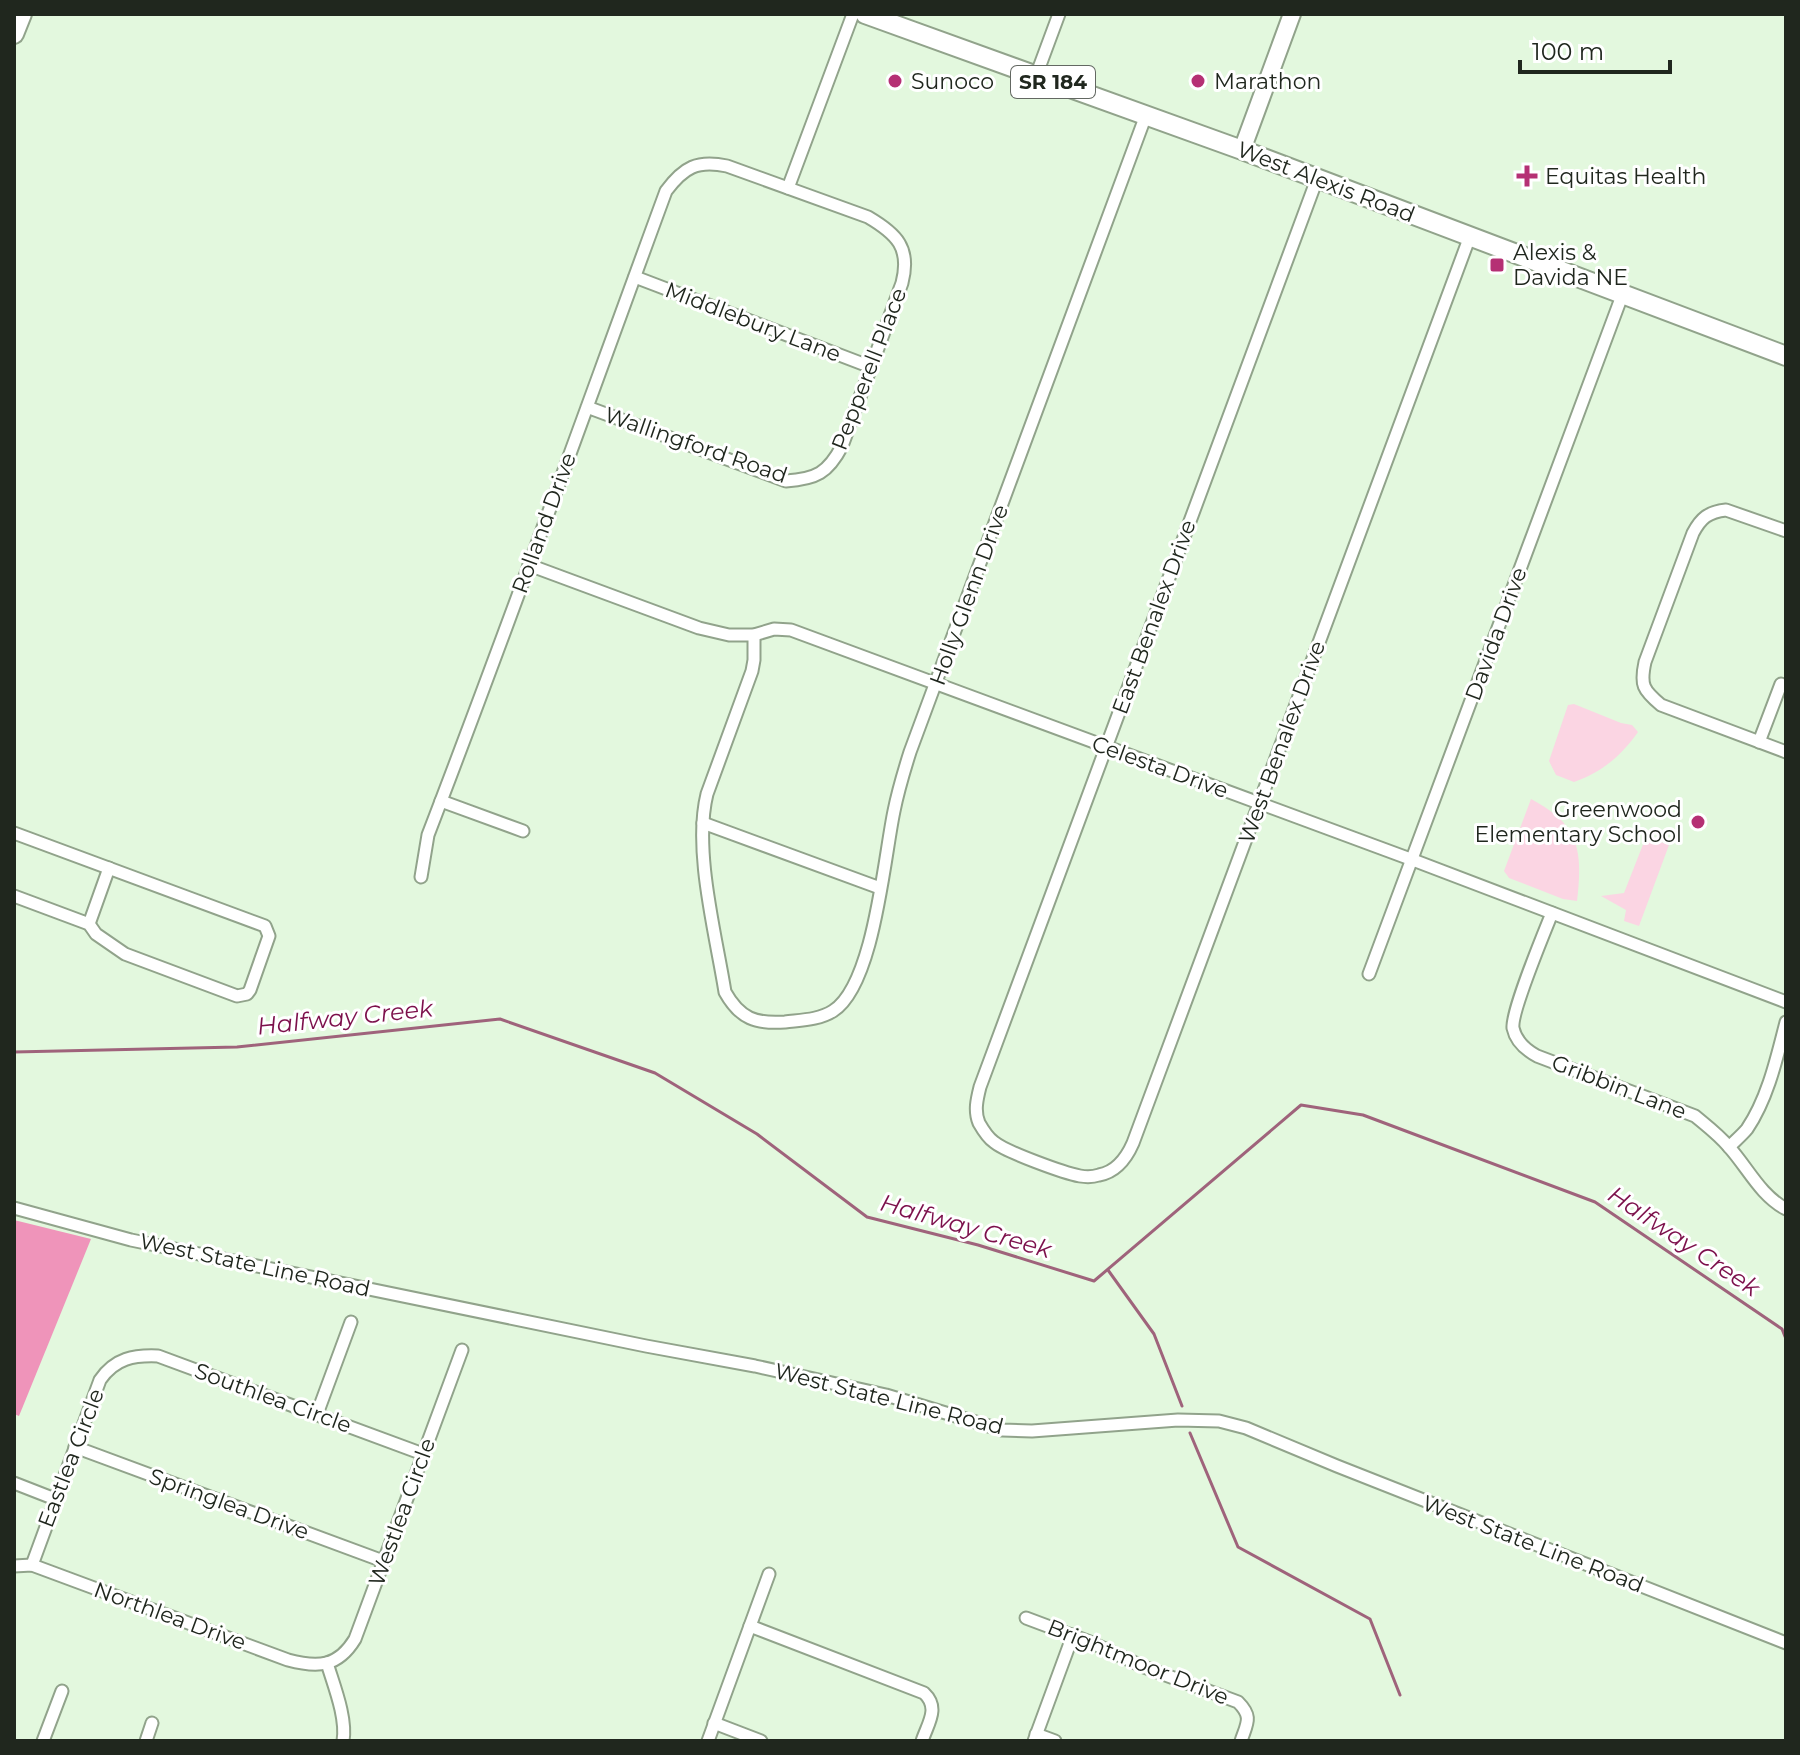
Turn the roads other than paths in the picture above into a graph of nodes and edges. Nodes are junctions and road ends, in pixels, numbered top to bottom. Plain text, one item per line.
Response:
1 (22, 14) edge
2 (853, 14) edge
3 (867, 14) edge
4 (1059, 14) edge
5 (1292, 14) edge
6 (14, 34) edge
7 (1036, 76) junction
8 (1146, 115) junction
9 (1242, 150) junction
10 (1317, 179) junction
11 (788, 188) junction
12 (1470, 236) junction
13 (635, 277) junction
14 (1623, 293) junction
15 (1786, 356) edge
16 (871, 367) junction
17 (587, 407) junction
18 (805, 480) joint
19 (1786, 531) edge
20 (529, 565) junction
21 (754, 635) junction
22 (936, 683) junction
23 (1781, 684) dead end
24 (1759, 742) junction
25 (1107, 747) junction
26 (1786, 752) edge
27 (441, 801) junction
28 (1259, 803) junction
29 (703, 823) junction
30 (523, 831) dead end
31 (14, 833) edge
32 (1413, 860) junction
33 (109, 868) junction
34 (421, 877) dead end
35 (880, 888) junction
36 (14, 896) edge
37 (1552, 913) junction
38 (89, 924) junction
39 (1369, 974) dead end
40 (1786, 1002) edge
41 (1786, 1022) edge
42 (1729, 1147) junction
43 (1039, 1162) joint
44 (14, 1208) edge
45 (1786, 1209) edge
46 (351, 1322) dead end
47 (462, 1350) dead end
48 (122, 1360) joint
49 (317, 1414) junction
50 (75, 1447) junction
51 (423, 1454) junction
52 (14, 1483) edge
53 (55, 1499) junction
54 (383, 1561) junction
55 (32, 1565) junction
56 (14, 1566) edge
57 (769, 1574) dead end
58 (1026, 1618) dead end
59 (750, 1626) junction
60 (1073, 1635) junction
61 (1786, 1643) edge
62 (327, 1663) junction
63 (62, 1691) dead end
64 (152, 1723) dead end
65 (714, 1723) junction
66 (1035, 1738) edge
67 (43, 1741) edge
68 (146, 1741) edge
69 (343, 1741) edge
70 (708, 1741) edge
71 (761, 1741) edge
72 (922, 1741) edge
73 (1055, 1741) edge
74 (1241, 1741) edge

1 - 6 main road
2 - 11 street
3 - 7 main road, West Alexis Road / SR 184
4 - 7 street
5 - 9 street
7 - 8 main road, West Alexis Road / SR 184
8 - 9 main road, West Alexis Road / SR 184
8 - 22 street, Holly Glenn Drive
9 - 10 main road, West Alexis Road / SR 184
10 - 12 main road, West Alexis Road / SR 184
10 - 25 street, East Benalex Drive
11 - 13 street, Rolland Drive
11 - 16 street, Pepperell Place
12 - 14 main road, West Alexis Road / SR 184
12 - 28 street, West Benalex Drive
13 - 16 street, Middlebury Lane
13 - 17 street, Rolland Drive
14 - 15 main road, West Alexis Road / SR 184
14 - 32 street, Davida Drive
16 - 18 street, Pepperell Place
17 - 18 street, Wallingford Road
17 - 20 street, Rolland Drive
19 - 24 street
20 - 21 street, Celesta Drive
20 - 27 street, Rolland Drive
21 - 22 street, Celesta Drive
21 - 29 street
22 - 25 street, Celesta Drive
22 - 35 street, Holly Glenn Drive
23 - 24 street
24 - 26 street
25 - 28 street, Celesta Drive
25 - 43 street, East Benalex Drive
27 - 30 street
27 - 34 street, Rolland Drive
28 - 32 street, Celesta Drive
28 - 43 street, West Benalex Drive
29 - 35 street
29 - 35 street, Holly Glenn Drive
31 - 33 street
32 - 37 street, Celesta Drive
32 - 39 street, Davida Drive
33 - 38 street
33 - 38 street
36 - 38 street
37 - 40 street, Celesta Drive
37 - 42 street, Gribbin Lane
41 - 42 street
42 - 45 street, Gribbin Lane
44 - 61 street, West State Line Road
46 - 49 street
47 - 51 street, Westlea Circle
48 - 49 street, Southlea Circle
48 - 50 street, Eastlea Circle
49 - 51 street, Southlea Circle
50 - 53 street, Eastlea Circle
50 - 54 street, Springlea Drive
51 - 54 street, Westlea Circle
52 - 53 street
53 - 55 street, Eastlea Circle
54 - 62 street, Westlea Circle
55 - 56 street, Northlea Drive
55 - 62 street, Northlea Drive
57 - 59 street
58 - 60 street, Brightmoor Drive
59 - 65 street
59 - 72 street
60 - 66 street
60 - 74 street, Brightmoor Drive
62 - 69 street
63 - 67 street
64 - 68 street
65 - 70 street
65 - 71 street
66 - 73 street

